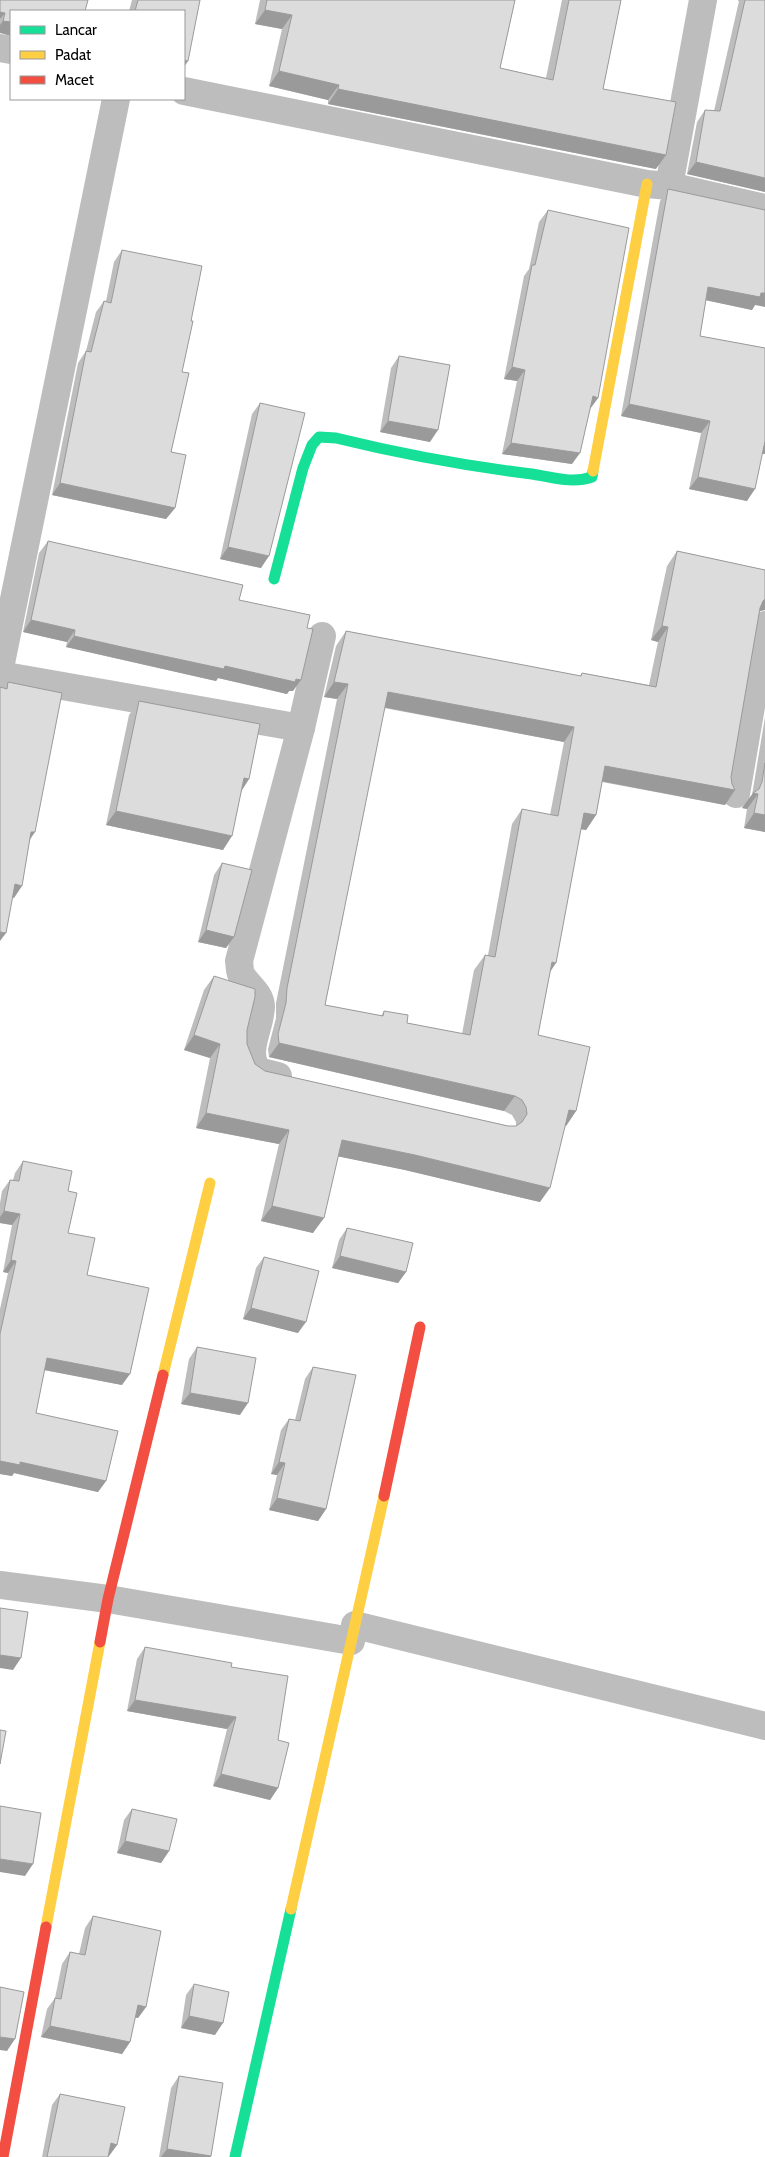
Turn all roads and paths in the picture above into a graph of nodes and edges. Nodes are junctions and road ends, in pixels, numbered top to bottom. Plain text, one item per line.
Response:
1 (703, 0) edge
2 (185, 91) edge
3 (116, 100) edge
4 (658, 185) junction
5 (765, 208) edge
6 (274, 579) dead end
7 (765, 626) edge
8 (322, 636) dead end
9 (0, 668) edge
10 (0, 675) edge
11 (301, 728) junction
12 (736, 794) dead end
13 (307, 1082) edge
14 (210, 1183) dead end
15 (420, 1327) dead end
16 (0, 1585) edge
17 (108, 1599) junction
18 (353, 1633) junction
19 (765, 1726) edge
20 (3, 2157) edge
21 (235, 2157) edge

1 - 4 street
2 - 4 street
3 - 9 street
4 - 5 street
4 - 6 street
7 - 12 street
8 - 11 street
10 - 11 street
11 - 13 street
14 - 17 street
15 - 18 street
16 - 17 street
17 - 18 street
17 - 20 street
18 - 19 street
18 - 21 street

